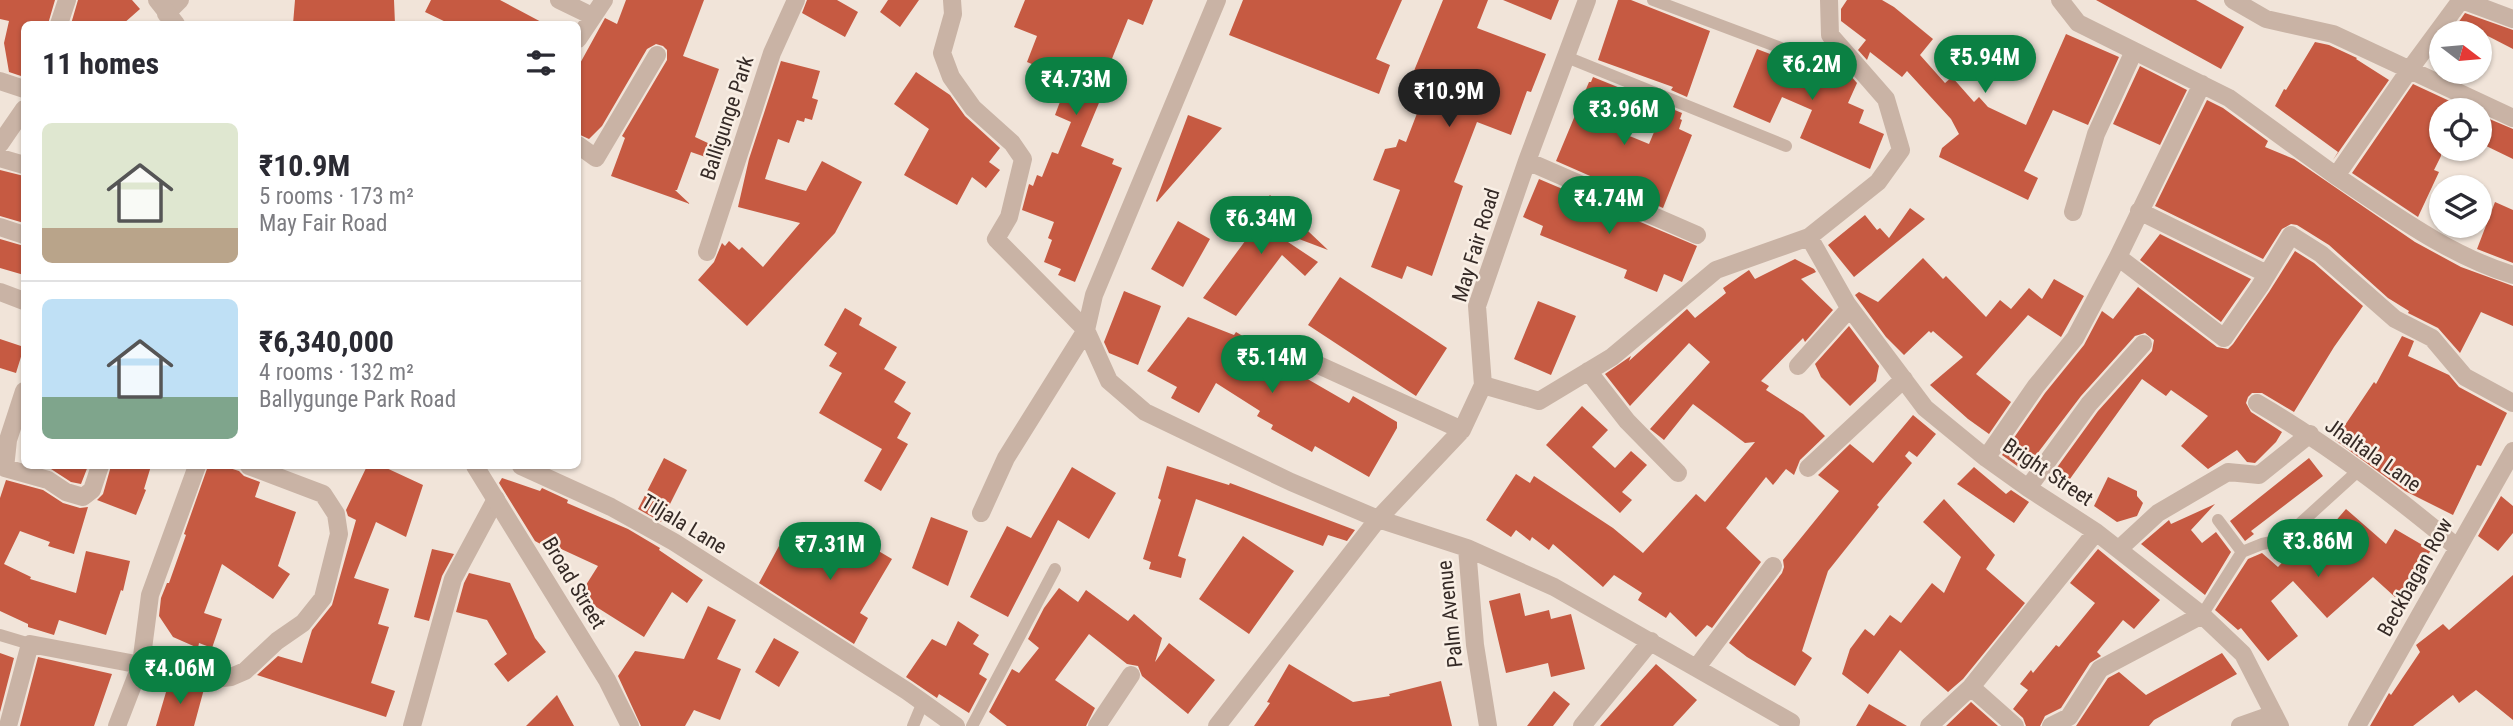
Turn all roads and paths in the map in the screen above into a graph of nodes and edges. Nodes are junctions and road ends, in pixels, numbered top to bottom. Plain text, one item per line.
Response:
1 (67, 0) edge
2 (180, 0) edge
3 (559, 0) edge
4 (604, 0) edge
5 (796, 0) edge
6 (952, 0) edge
7 (1217, 0) edge
8 (1587, 0) edge
9 (1653, 0) edge
10 (1829, 0) edge
11 (2060, 0) edge
12 (2233, 0) edge
13 (2462, 0) edge
14 (166, 13) edge
15 (592, 16) junction
16 (2513, 19) edge
17 (60, 21) edge
18 (581, 33) edge
19 (1789, 51) dead end
20 (2134, 51) junction
21 (657, 55) dead end
22 (1564, 56) junction
23 (2410, 69) junction
24 (0, 81) edge
25 (2202, 84) junction
26 (21, 88) edge
27 (21, 113) edge
28 (2513, 118) edge
29 (0, 144) edge
30 (1786, 146) dead end
31 (581, 147) edge
32 (0, 158) edge
33 (1527, 161) junction
34 (21, 164) edge
35 (2336, 176) junction
36 (2139, 211) junction
37 (2073, 212) dead end
38 (0, 227) edge
39 (21, 234) edge
40 (1697, 235) dead end
41 (1809, 237) junction
42 (707, 252) dead end
43 (2118, 257) junction
44 (2267, 274) junction
45 (2513, 275) edge
46 (0, 292) edge
47 (21, 300) edge
48 (1850, 308) junction
49 (1086, 330) junction
50 (1272, 344) dead end
51 (2143, 344) dead end
52 (1798, 366) dead end
53 (1588, 371) junction
54 (1903, 379) junction
55 (1483, 385) junction
56 (21, 400) edge
57 (2257, 403) dead end
58 (2513, 403) edge
59 (1462, 430) junction
60 (2310, 434) junction
61 (2513, 451) edge
62 (1986, 458) junction
63 (1808, 468) dead end
64 (99, 469) edge
65 (196, 469) edge
66 (256, 469) edge
67 (477, 469) edge
68 (527, 469) edge
69 (2359, 470) junction
70 (1678, 473) dead end
71 (2506, 483) edge
72 (2028, 488) junction
73 (496, 499) junction
74 (981, 513) dead end
75 (1378, 519) junction
76 (2218, 520) dead end
77 (2096, 532) junction
78 (1467, 548) junction
79 (2458, 548) junction
80 (2119, 549) junction
81 (2242, 552) junction
82 (1773, 565) dead end
83 (1055, 569) dead end
84 (2202, 615) junction
85 (0, 635) edge
86 (1651, 641) junction
87 (30, 644) junction
88 (141, 664) junction
89 (1698, 667) junction
90 (1131, 675) dead end
91 (1971, 687) junction
92 (923, 702) junction
93 (2277, 720) edge
94 (8, 726) edge
95 (117, 726) edge
96 (412, 726) edge
97 (630, 726) edge
98 (913, 726) edge
99 (956, 726) edge
100 (972, 726) edge
101 (1097, 726) edge
102 (1217, 726) edge
103 (1488, 726) edge
104 (1582, 726) edge
105 (1790, 726) edge
106 (1929, 726) edge
107 (2015, 726) edge
108 (2051, 726) edge
109 (2240, 726) edge
110 (2357, 726) edge

1 - 17 street
2 - 14 street
3 - 15 street
4 - 15 street
5 - 42 street, Balligunge Park
6 - 49 street
7 - 49 street
8 - 22 street, May Fair Road
9 - 19 lane
10 - 41 street
11 - 20 street
12 - 23 street
13 - 16 street
13 - 23 street
15 - 18 street
20 - 25 street
20 - 37 street
21 - 31 street
22 - 30 lane
22 - 33 street, May Fair Road
23 - 28 street
23 - 35 street
24 - 26 street
25 - 35 street
25 - 36 street
27 - 29 street
32 - 34 street
33 - 40 street
33 - 55 street, May Fair Road
35 - 45 street
36 - 43 street
36 - 44 street
38 - 39 street
41 - 48 street, Bright Street
41 - 53 street
43 - 44 street
43 - 62 street
44 - 58 street
46 - 47 street
48 - 52 street
48 - 54 street, Bright Street
49 - 74 street
49 - 75 street, Palm Avenue
50 - 59 street
51 - 72 street
53 - 55 street
53 - 70 street
54 - 62 street, Bright Street
54 - 63 street
55 - 59 street, May Fair Road
56 - 64 street
57 - 60 street
59 - 75 street, May Fair Road
60 - 69 street, Jhaltala Lane
60 - 80 street, Jhaltala Lane
61 - 71 street, Beckbagan Row
62 - 72 street, Bright Street
65 - 88 street
66 - 88 street
67 - 73 street, Broad Street
68 - 92 street, Tiljala Lane
69 - 79 street, Jhaltala Lane
69 - 81 lane
71 - 79 street, Beckbagan Row
72 - 77 street, Bright Street
73 - 96 street
73 - 97 street, Broad Street
75 - 78 street, Palm Avenue
75 - 102 street, May Fair Road
76 - 81 lane
77 - 80 street, Bright Street
77 - 91 street
78 - 86 street
78 - 103 street, Palm Avenue
79 - 110 street, Beckbagan Row
80 - 84 street, Bright Street
81 - 84 lane
82 - 89 street
83 - 100 lane
84 - 93 street, Bright Street
84 - 108 street
85 - 87 lane
86 - 89 street
86 - 104 street
87 - 88 street
87 - 94 street
88 - 95 street
89 - 105 street
90 - 101 street
91 - 106 street
91 - 107 street
92 - 98 lane
92 - 99 street, Tiljala Lane
93 - 109 street

